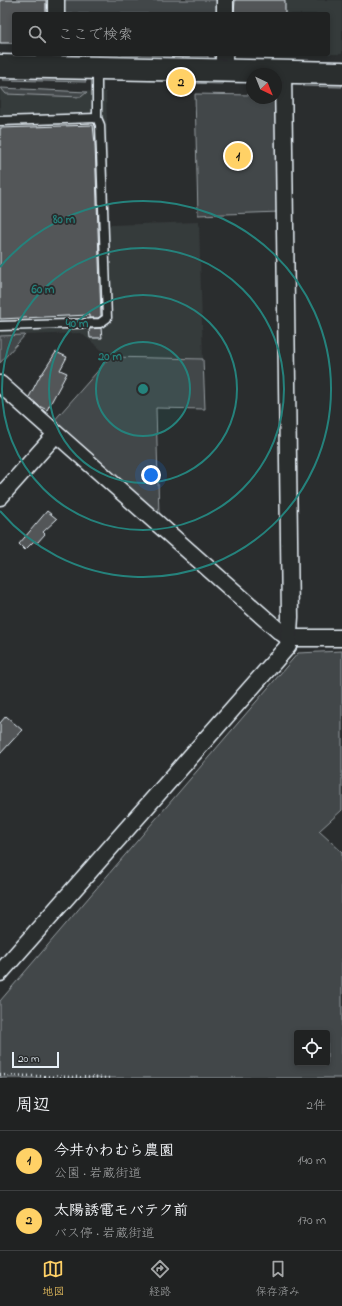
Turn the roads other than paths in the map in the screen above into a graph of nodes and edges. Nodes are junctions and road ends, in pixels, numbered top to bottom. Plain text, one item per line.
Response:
1 (56, 0) edge
2 (225, 0) edge
3 (56, 12) edge
4 (225, 12) edge
5 (55, 60) edge
6 (224, 62) edge
7 (0, 66) edge
8 (97, 68) junction
9 (283, 71) junction
10 (342, 73) edge
11 (97, 118) junction
12 (0, 121) edge
13 (0, 326) edge
14 (0, 384) edge
15 (56, 434) junction
16 (0, 497) edge
17 (289, 638) junction
18 (342, 638) edge
19 (0, 973) edge

1 - 3 street
2 - 4 street
5 - 7 main road
5 - 8 main road
6 - 8 main road
6 - 9 main road
8 - 11 lane
9 - 10 main road
9 - 17 street
11 - 12 lane
11 - 13 lane
14 - 15 street
15 - 16 street
15 - 17 street
17 - 18 street
17 - 19 street

